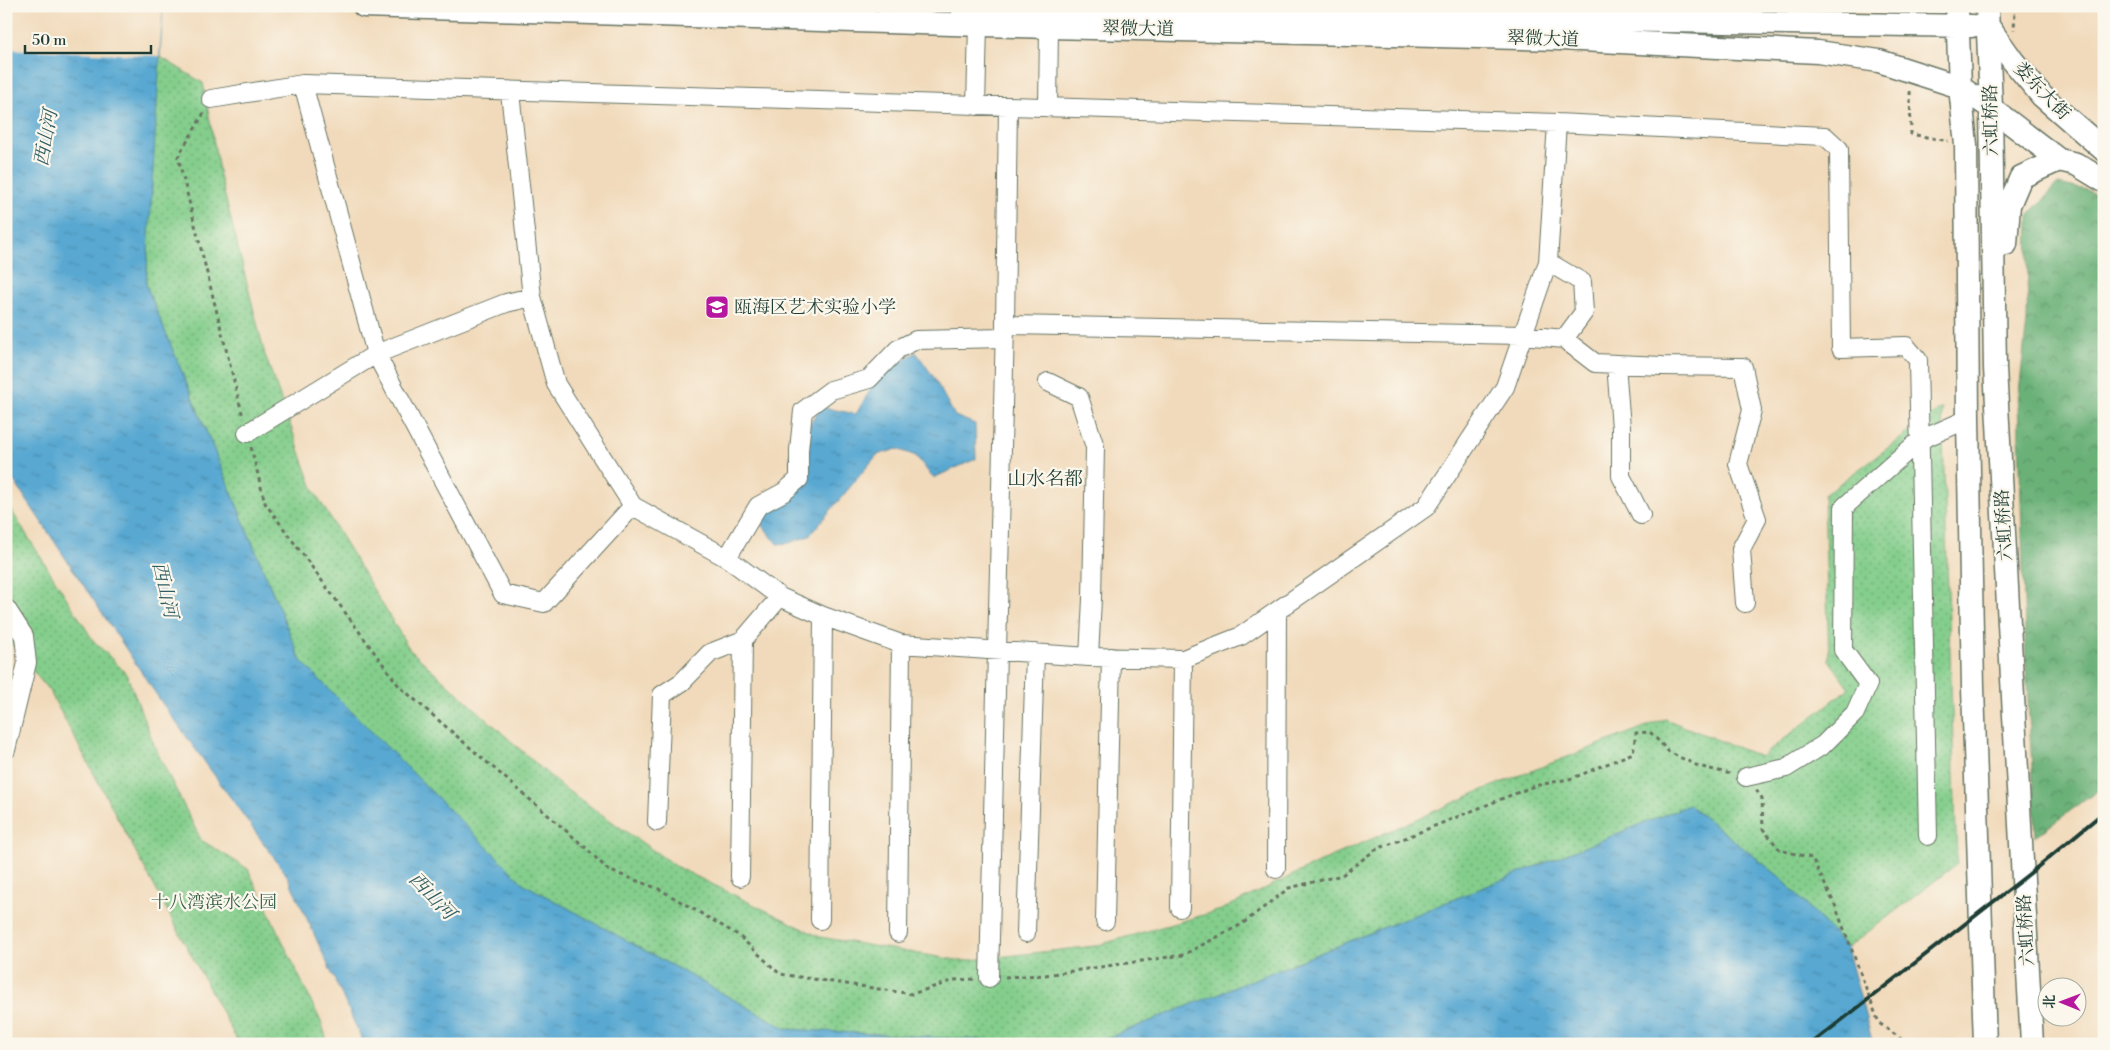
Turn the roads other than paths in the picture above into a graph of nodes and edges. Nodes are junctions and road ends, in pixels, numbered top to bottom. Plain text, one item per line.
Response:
1 (364, 6) edge
2 (961, 6) edge
3 (1811, 6) edge
4 (1570, 14) edge
5 (1957, 16) edge
6 (1987, 16) edge
7 (1042, 17) edge
8 (1781, 24) junction
9 (978, 25) junction
10 (303, 84) junction
11 (1960, 87) junction
12 (510, 92) junction
13 (211, 99) road end
14 (976, 106) junction
15 (1008, 107) junction
16 (1048, 108) junction
17 (1991, 108) junction
18 (1558, 123) junction
19 (2100, 147) edge
20 (2059, 160) junction
21 (2100, 179) edge
22 (1548, 262) junction
23 (532, 297) junction
24 (1005, 332) junction
25 (1523, 335) junction
26 (1564, 339) junction
27 (376, 354) junction
28 (1616, 364) junction
29 (1995, 368) junction
30 (1048, 382) dead end
31 (1968, 419) junction
32 (247, 433) road end
33 (1920, 440) junction
34 (633, 506) junction
35 (1641, 515) dead end
36 (727, 558) junction
37 (780, 597) junction
38 (1745, 603) dead end
39 (6, 608) edge
40 (1277, 611) junction
41 (823, 616) junction
42 (743, 640) junction
43 (901, 644) junction
44 (996, 651) junction
45 (1035, 653) junction
46 (1089, 656) junction
47 (1111, 657) junction
48 (1183, 659) junction
49 (6, 750) edge
50 (1746, 777) road end
51 (657, 822) dead end
52 (1928, 836) dead end
53 (1276, 870) dead end
54 (740, 878) dead end
55 (1180, 908) dead end
56 (820, 920) dead end
57 (1104, 921) dead end
58 (898, 933) dead end
59 (1026, 933) dead end
60 (989, 978) road end
61 (1985, 1044) edge
62 (2032, 1044) edge

1 - 9 main road, 翠微大道
2 - 7 main road, 翠微大道
3 - 8 main road
4 - 7 main road, 翠微大道
4 - 8 main road, 翠微大道
5 - 6 main road, 翠微大道
5 - 8 main road, 翠微大道
5 - 11 main road, 六虹桥路
6 - 17 main road, 六虹桥路
6 - 19 main road, 娄东大街
7 - 9 main road, 翠微大道
7 - 11 main road, 翠微大道
7 - 16 street
9 - 14 street
10 - 12 street
10 - 13 street
10 - 27 street
11 - 17 main road, 翠微大道
11 - 31 main road, 六虹桥路
12 - 14 street
12 - 23 street
14 - 15 street
15 - 16 street
15 - 24 street
16 - 18 street
17 - 20 main road
17 - 29 main road, 六虹桥路
18 - 22 street
18 - 33 street
20 - 21 main road
20 - 29 main road
22 - 25 street
22 - 26 street
23 - 27 street
23 - 34 street
24 - 25 street
24 - 36 street
24 - 44 street
25 - 26 street
25 - 40 street
26 - 28 street
27 - 32 street
27 - 34 street
28 - 35 street
28 - 38 street
29 - 62 main road, 六虹桥路
30 - 46 street
31 - 33 street
31 - 61 main road, 六虹桥路
33 - 50 street
33 - 52 street
34 - 36 street
36 - 37 street
37 - 41 street
37 - 42 street
39 - 49 street
40 - 48 street
40 - 53 street
41 - 43 street
41 - 56 street
42 - 51 street
42 - 54 street
43 - 44 street
43 - 58 street
44 - 45 street
44 - 60 street
45 - 46 street
45 - 59 street
46 - 47 street
47 - 48 street
47 - 57 street
48 - 55 street

